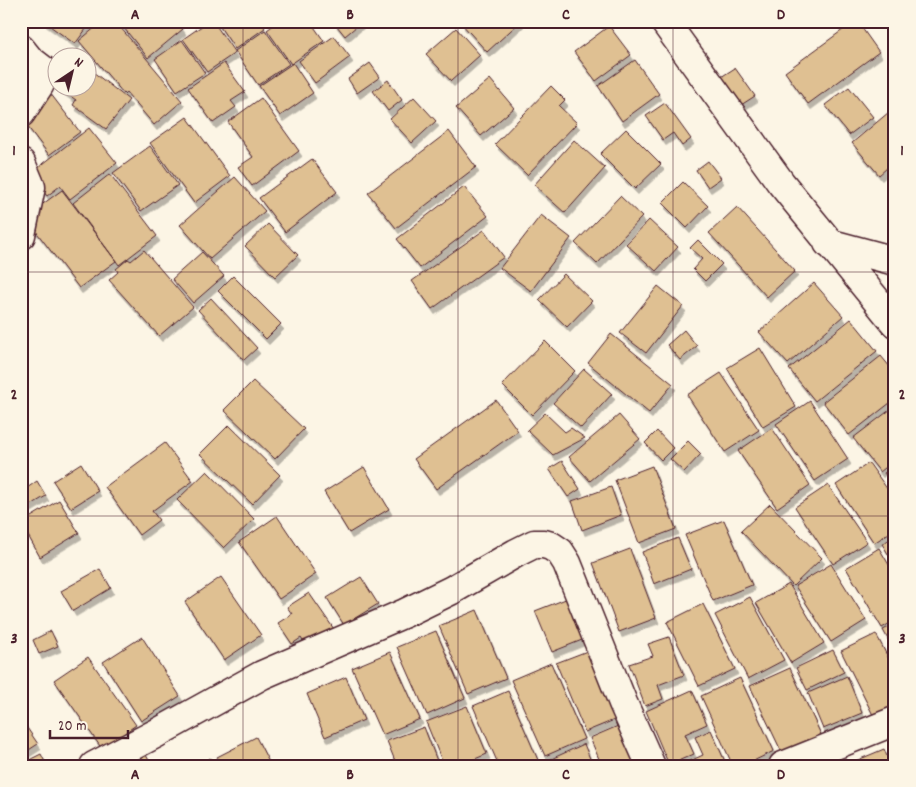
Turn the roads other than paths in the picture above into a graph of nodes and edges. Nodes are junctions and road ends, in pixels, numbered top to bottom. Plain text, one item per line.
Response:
1 (664, 21) edge
2 (21, 49) edge
3 (21, 112) edge
4 (21, 164) edge
5 (21, 235) edge
6 (828, 243) junction
7 (895, 260) edge
8 (895, 322) edge
9 (895, 722) edge
10 (94, 766) edge
11 (651, 766) edge
12 (783, 766) edge

1 - 6 street
2 - 3 street
4 - 5 street
6 - 7 street
6 - 8 street
9 - 12 street
10 - 11 street

